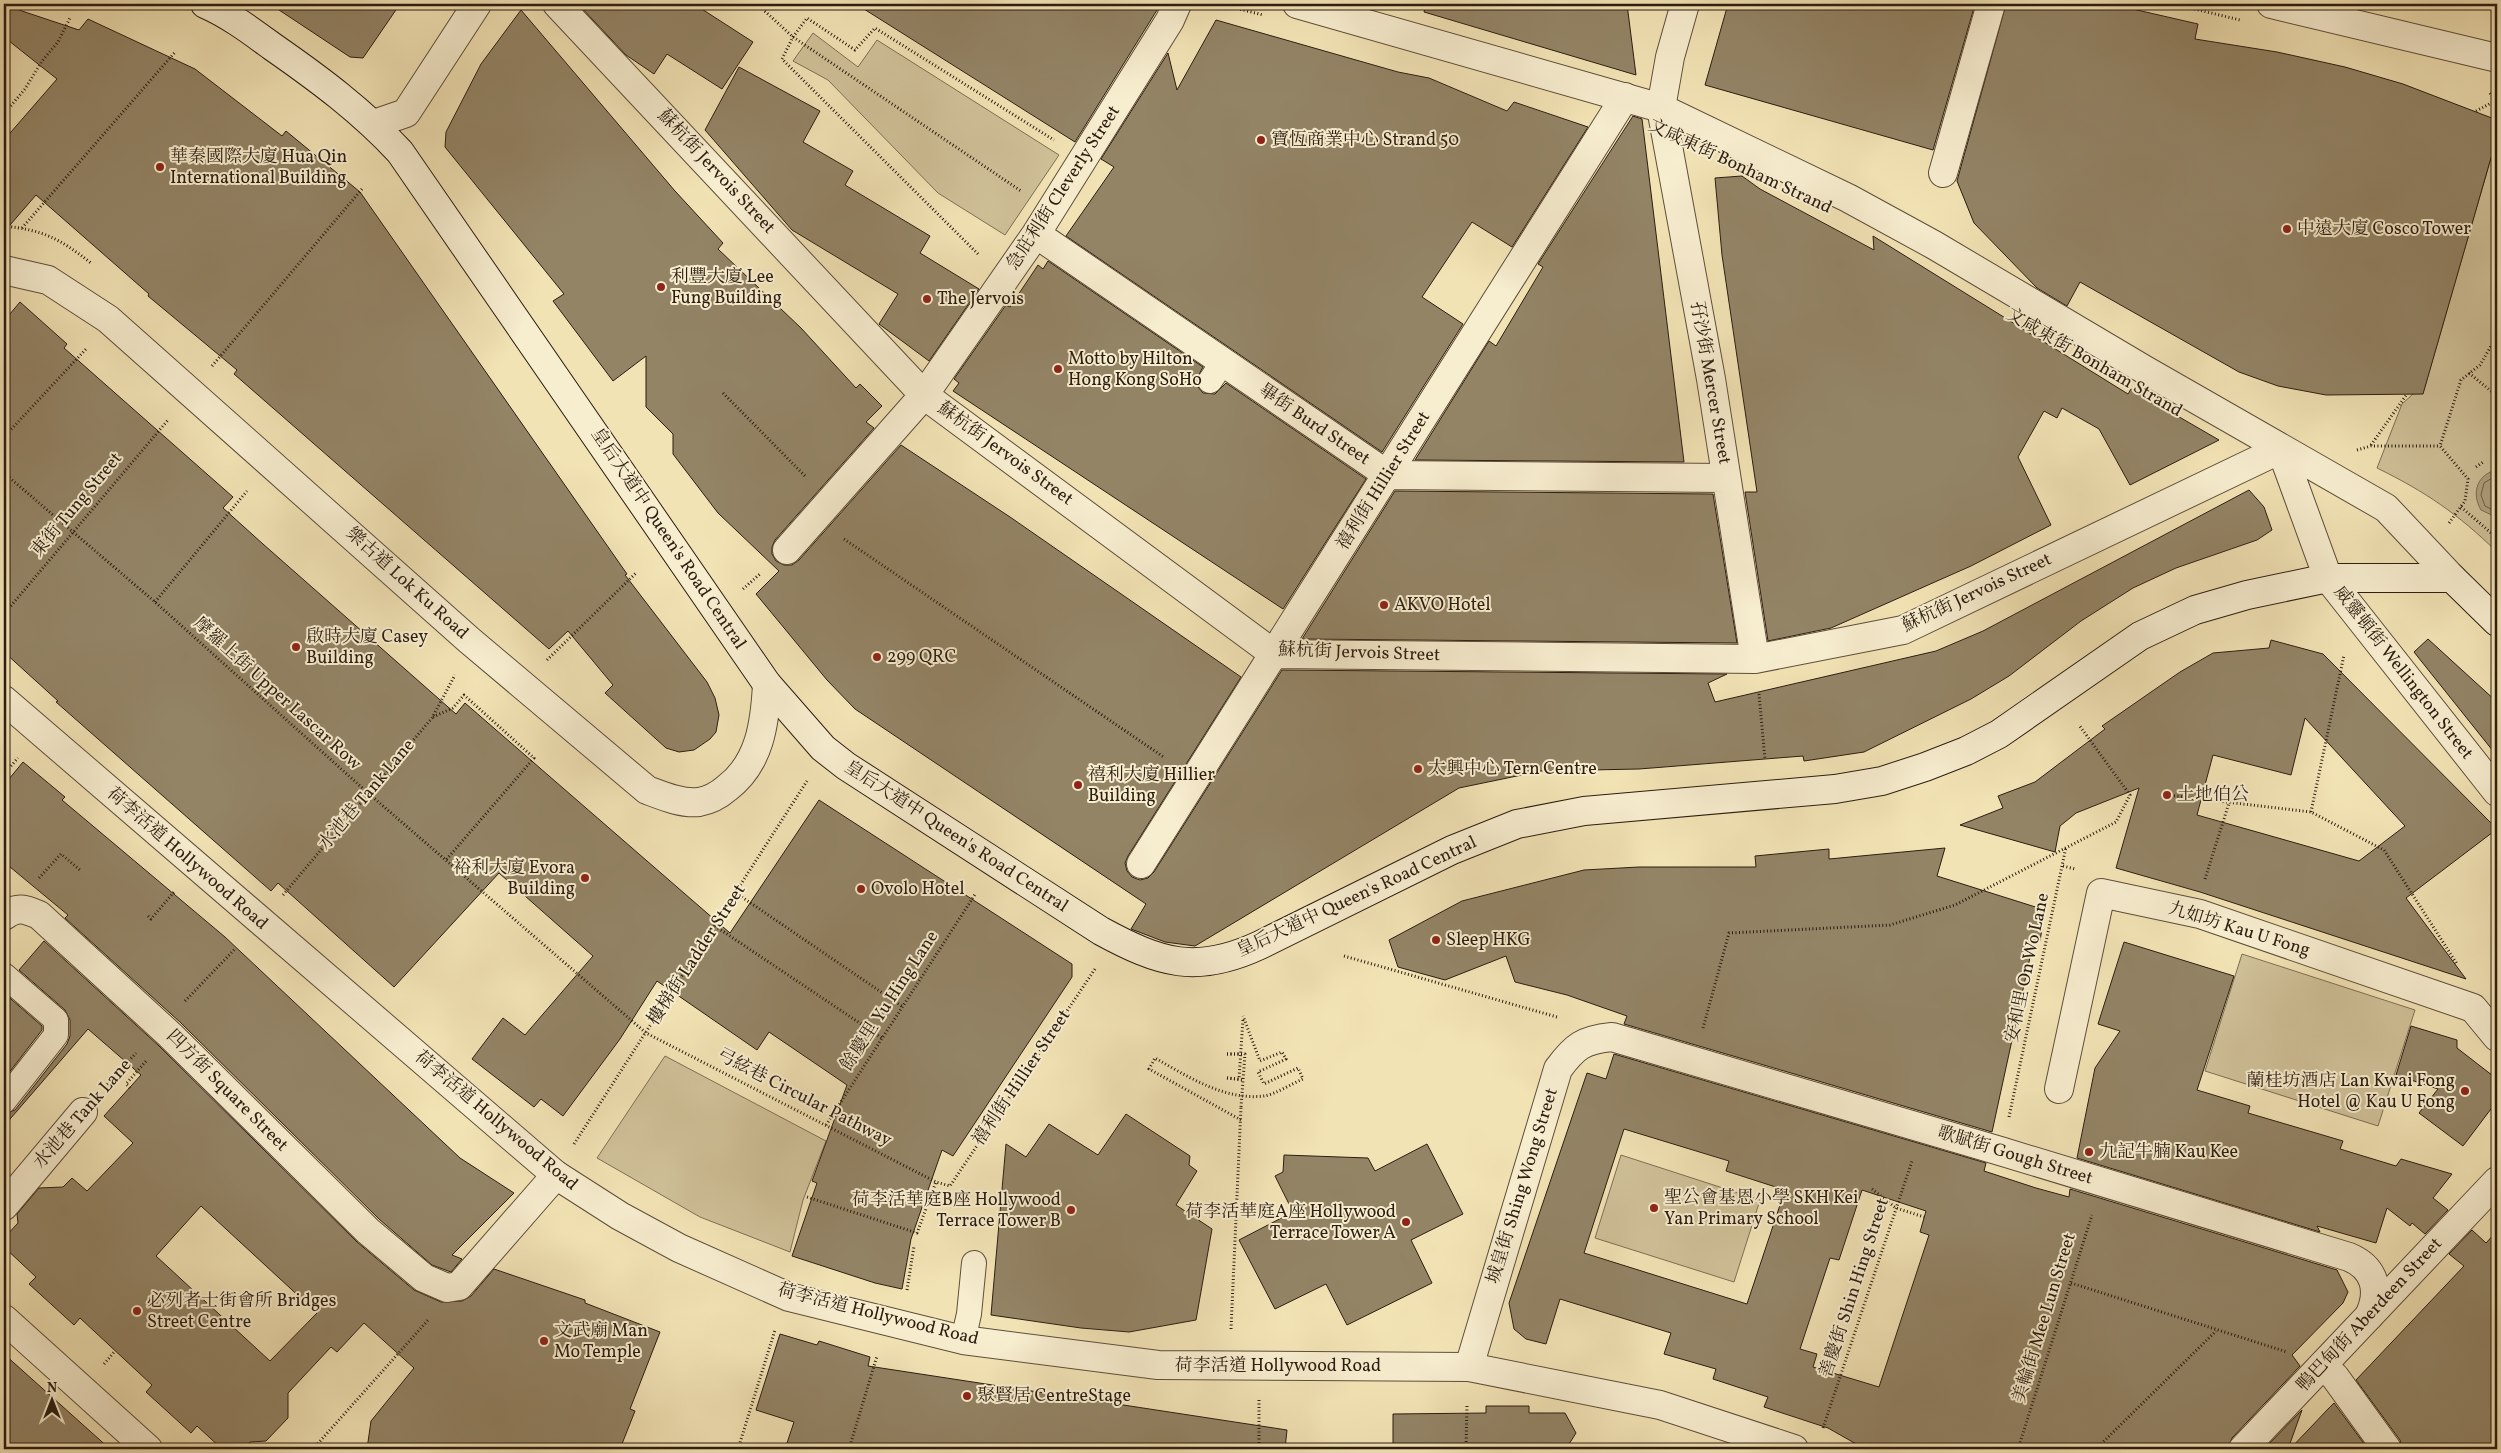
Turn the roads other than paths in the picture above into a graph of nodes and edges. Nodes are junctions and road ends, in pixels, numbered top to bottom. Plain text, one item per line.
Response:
1 (205, 4) edge
2 (477, 4) edge
3 (557, 4) edge
4 (1177, 4) edge
5 (1297, 4) edge
6 (1685, 4) edge
7 (1991, 4) edge
8 (2270, 4) edge
9 (2496, 55) edge
10 (1625, 97) junction
11 (1661, 108) junction
12 (374, 124) junction
13 (1943, 173) dead end
14 (1036, 234) junction
15 (4, 270) edge
16 (924, 395) junction
17 (2281, 449) junction
18 (1388, 475) junction
19 (1726, 478) junction
20 (787, 550) dead end
21 (2328, 578) junction
22 (2452, 578) junction
23 (2497, 622) edge
24 (1274, 654) junction
25 (1757, 672) junction
26 (767, 684) junction
27 (4, 700) edge
28 (2497, 792) edge
29 (1141, 864) dead end
30 (4, 916) edge
31 (4, 975) edge
32 (1612, 1037) joint
33 (2497, 1037) edge
34 (2059, 1089) dead end
35 (4, 1101) edge
36 (83, 1112) road end
37 (556, 1176) junction
38 (2497, 1181) edge
39 (4, 1206) edge
40 (974, 1263) dead end
41 (2369, 1316) junction
42 (4, 1318) edge
43 (964, 1340) junction
44 (2323, 1365) junction
45 (1469, 1367) junction
46 (148, 1449) edge
47 (1794, 1449) edge
48 (2243, 1449) edge
49 (2387, 1449) edge

1 - 12 street, 皇后大道中 Queen's Road Central
2 - 12 street
3 - 16 street, 蘇杭街 Jervois Street
4 - 14 street, 急庇利街 Cleverly Street
5 - 10 street, 文咸東街 Bonham Strand
6 - 11 street
7 - 13 street
8 - 9 street
10 - 11 street, 文咸東街 Bonham Strand
10 - 18 street, 禧利街 Hillier Street
11 - 17 street, 文咸東街 Bonham Strand
11 - 19 street, 孖沙街 Mercer Street
12 - 26 street, 皇后大道中 Queen's Road Central
14 - 16 street, 急庇利街 Cleverly Street
14 - 18 street, 畢街 Burd Street
15 - 26 street, 樂古道 Lok Ku Road
16 - 20 street, 急庇利街 Cleverly Street
16 - 24 street, 蘇杭街 Jervois Street
17 - 21 street
17 - 22 street, 文咸東街 Bonham Strand
17 - 25 street, 蘇杭街 Jervois Street
18 - 19 street, 畢街 Burd Street
18 - 24 street, 禧利街 Hillier Street
19 - 25 street, 孖沙街 Mercer Street
21 - 22 street, 皇后大道中 Queen's Road Central
21 - 26 street, 皇后大道中 Queen's Road Central
21 - 28 street, 威靈頓街 Wellington Street
22 - 23 street
24 - 25 street, 蘇杭街 Jervois Street
24 - 29 street, 禧利街 Hillier Street
27 - 37 street, 荷李活道 Hollywood Road
30 - 37 street, 四方街 Square Street
31 - 35 lane
32 - 41 street, 歌賦街 Gough Street
32 - 45 street, 城皇街 Shing Wong Street
33 - 34 street, 九如坊 Kau U Fong
36 - 39 street, 水池巷 Tank Lane
37 - 43 street, 荷李活道 Hollywood Road
38 - 41 street, 鴨巴甸街 Aberdeen Street
40 - 43 lane
41 - 44 street, 鴨巴甸街 Aberdeen Street
42 - 46 street
43 - 45 street, 荷李活道 Hollywood Road
44 - 48 street, 鴨巴甸街 Aberdeen Street
44 - 49 street
45 - 47 street, 荷李活道 Hollywood Road

